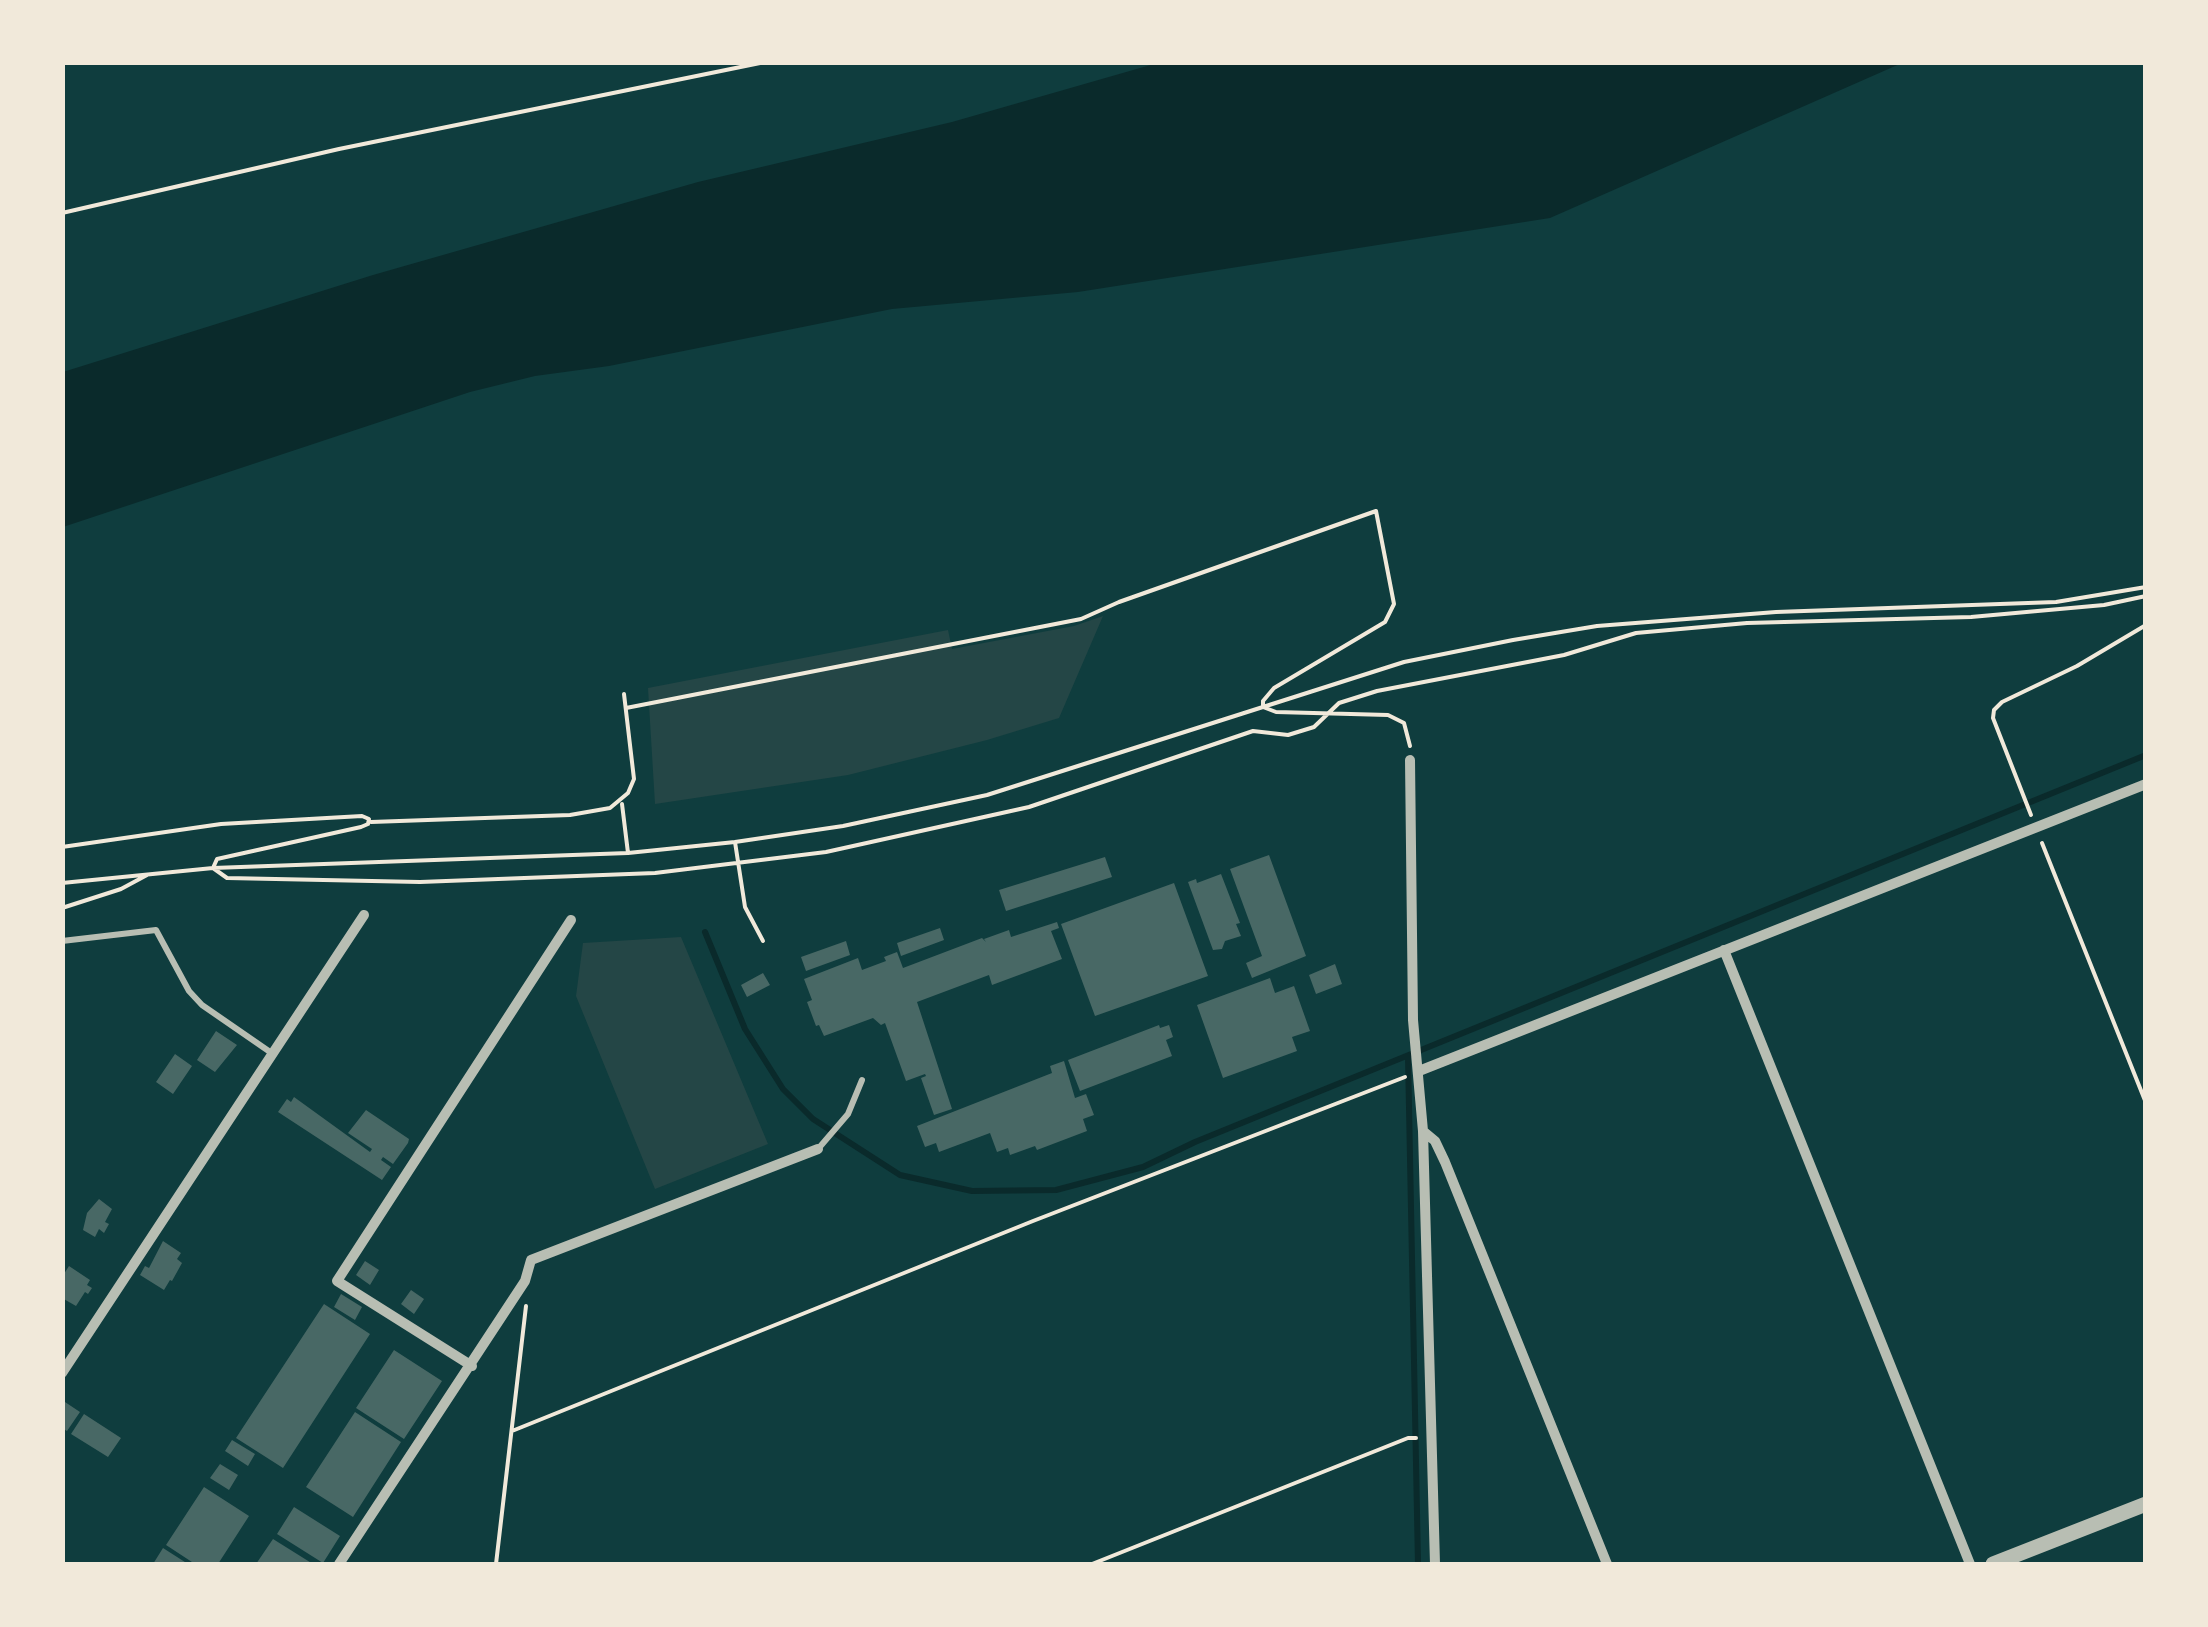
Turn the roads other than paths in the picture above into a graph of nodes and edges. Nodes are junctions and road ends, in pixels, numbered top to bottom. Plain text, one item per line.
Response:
1 (1410, 760) road end
2 (2146, 784) edge
3 (364, 915) dead end
4 (571, 920) dead end
5 (62, 942) edge
6 (1724, 950) junction
7 (274, 1054) junction
8 (1419, 1071) junction
9 (862, 1080) dead end
10 (1423, 1131) junction
11 (821, 1146) joint
12 (472, 1366) junction
13 (62, 1373) edge
14 (2146, 1504) edge
15 (340, 1564) edge
16 (1435, 1564) edge
17 (1607, 1564) edge
18 (1970, 1564) edge
19 (1992, 1564) edge

1 - 8 street
2 - 6 street
3 - 7 street
4 - 12 street
5 - 7 lane
6 - 8 street
6 - 18 street
7 - 13 street
8 - 10 street
9 - 11 lane
10 - 16 street
10 - 17 street
11 - 12 street
12 - 15 street
14 - 19 street

